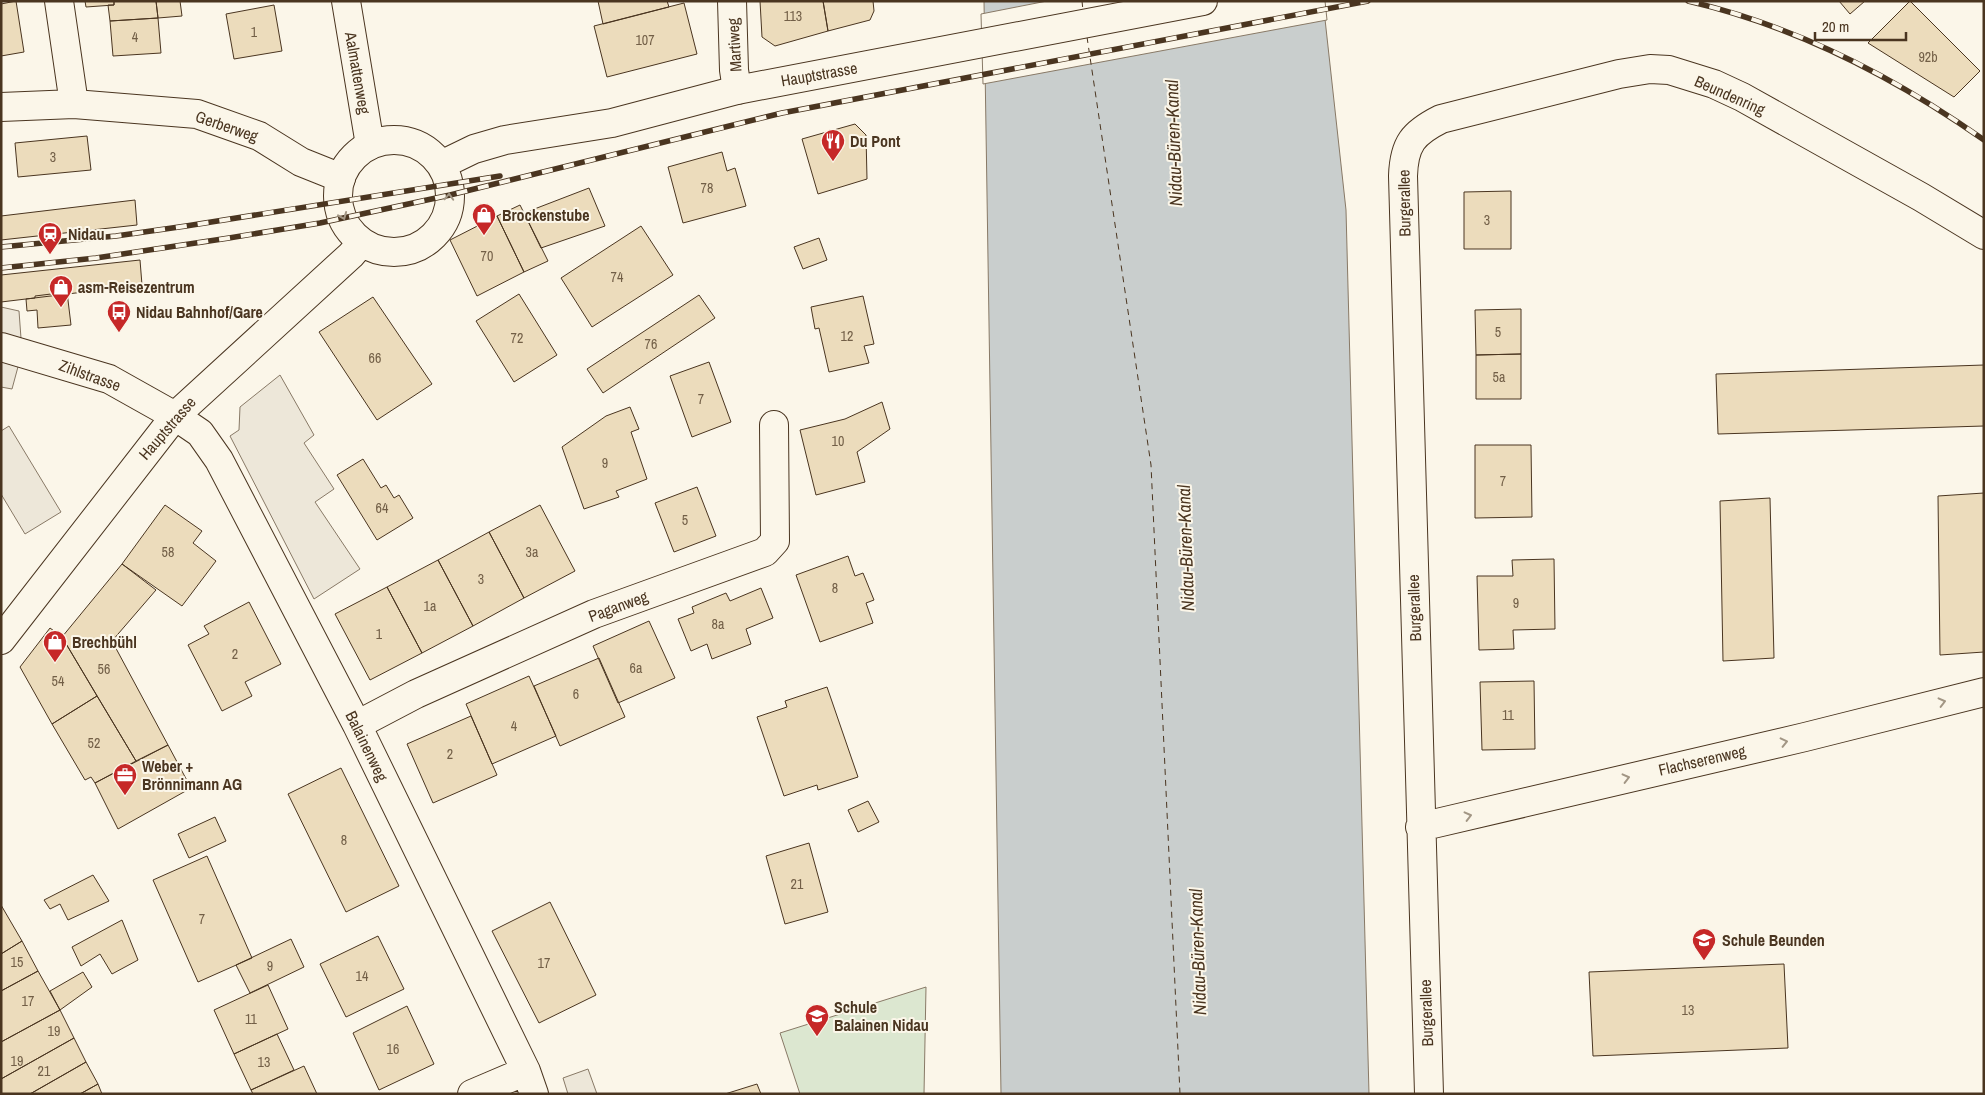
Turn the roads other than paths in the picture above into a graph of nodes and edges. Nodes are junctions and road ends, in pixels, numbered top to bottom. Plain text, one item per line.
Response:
1 (59, 1) edge
2 (346, 1) edge
3 (732, 1) edge
4 (1203, 1) edge
5 (737, 90) junction
6 (74, 104) junction
7 (1, 107) edge
8 (1423, 128) joint
9 (370, 145) junction
10 (441, 165) junction
11 (341, 178) junction
12 (1984, 235) edge
13 (362, 242) junction
14 (1, 347) edge
15 (175, 416) junction
16 (774, 425) dead end
17 (1, 640) edge
18 (1984, 692) edge
19 (357, 725) junction
20 (1420, 828) junction
21 (530, 1083) edge
22 (472, 1094) edge
23 (1429, 1094) edge

1 - 6 street
2 - 9 street, Aalmattenweg
3 - 5 street, Martiweg
4 - 5 street, Hauptstrasse
5 - 10 street, Hauptstrasse
6 - 7 street, Gerberweg
6 - 11 street, Gerberweg
8 - 12 street, Beundenring
8 - 20 street, Burgerallee
9 - 10 street
9 - 11 street
13 -> 10 street
11 -> 13 street
13 - 15 street, Hauptstrasse
14 - 15 street, Zihlstrasse
15 - 17 street, Hauptstrasse
15 - 19 street, Balainenweg
16 - 19 street, Paganweg
20 -> 18 street, Flachserenweg
19 - 21 street, Balainenweg
20 - 23 street, Burgerallee
21 - 22 street

